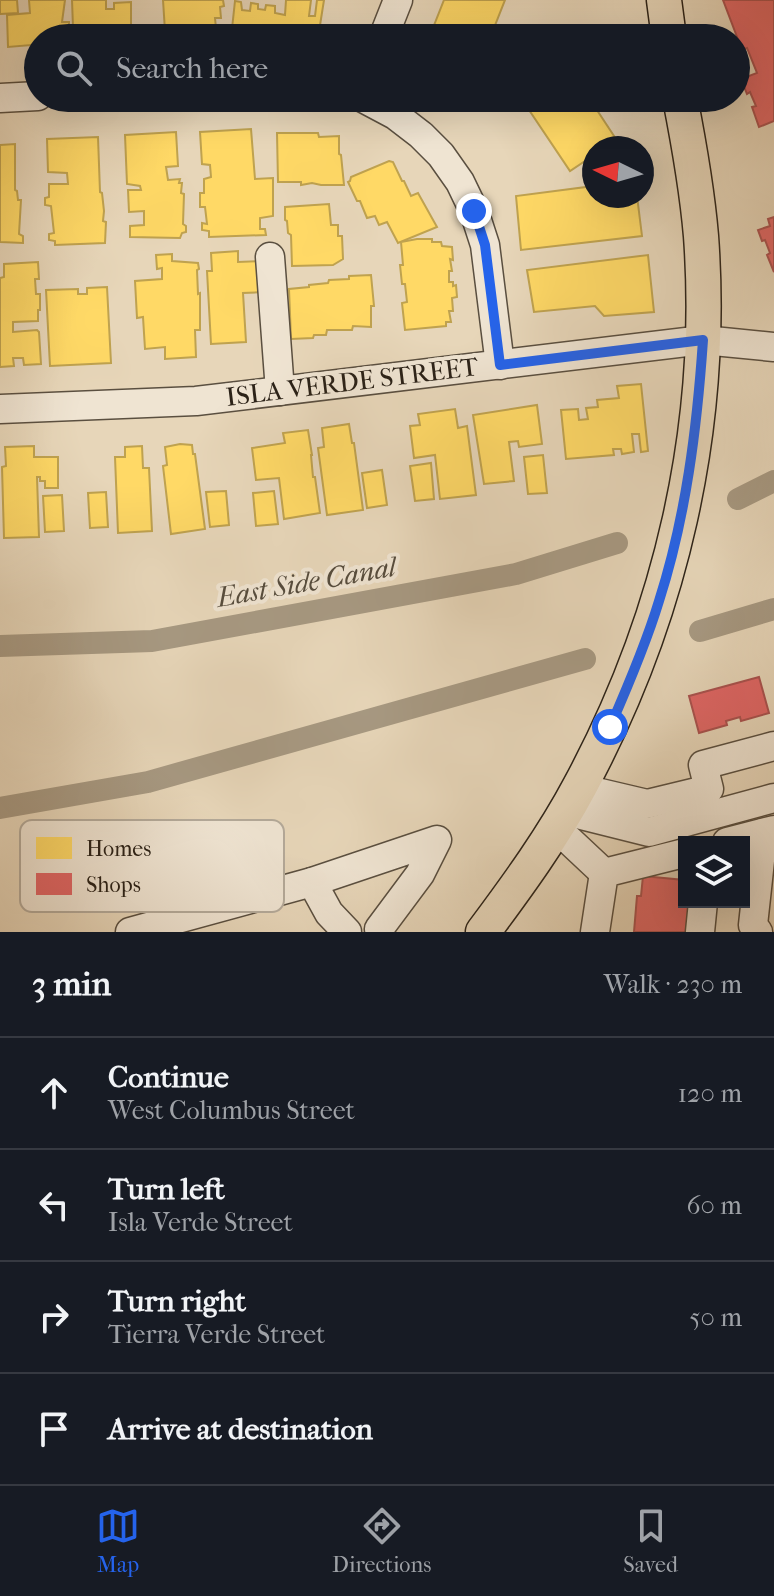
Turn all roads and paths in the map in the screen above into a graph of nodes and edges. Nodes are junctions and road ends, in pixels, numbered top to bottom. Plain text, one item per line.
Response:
1 (398, 0) edge
2 (664, 0) edge
3 (389, 24) edge
4 (667, 24) edge
5 (24, 97) edge
6 (0, 98) edge
7 (389, 112) edge
8 (683, 112) edge
9 (270, 257) dead end
10 (703, 340) junction
11 (774, 347) edge
12 (500, 365) junction
13 (280, 391) junction
14 (0, 409) edge
15 (774, 746) edge
16 (774, 798) edge
17 (567, 809) junction
18 (769, 831) edge
19 (678, 854) edge
20 (604, 873) junction
21 (312, 882) junction
22 (284, 890) edge
23 (702, 908) edge
24 (203, 912) edge
25 (379, 929) dead end
26 (487, 931) edge
27 (130, 932) edge
28 (347, 932) edge
29 (595, 932) edge
30 (700, 932) edge
31 (758, 932) edge

1 - 3 street
2 - 4 main road
5 - 6 street
7 - 12 street
8 - 10 main road
9 - 13 street
10 - 11 street, ISLA VERDE STREET
10 - 12 street, ISLA VERDE STREET
10 - 17 main road
12 - 13 street, ISLA VERDE STREET
13 - 14 street, ISLA VERDE STREET
15 - 17 street
16 - 17 street
17 - 20 street
17 - 26 main road
18 - 31 street
19 - 20 street
20 - 29 street
21 - 22 street
21 - 25 street
21 - 28 street
23 - 30 street
24 - 27 street

